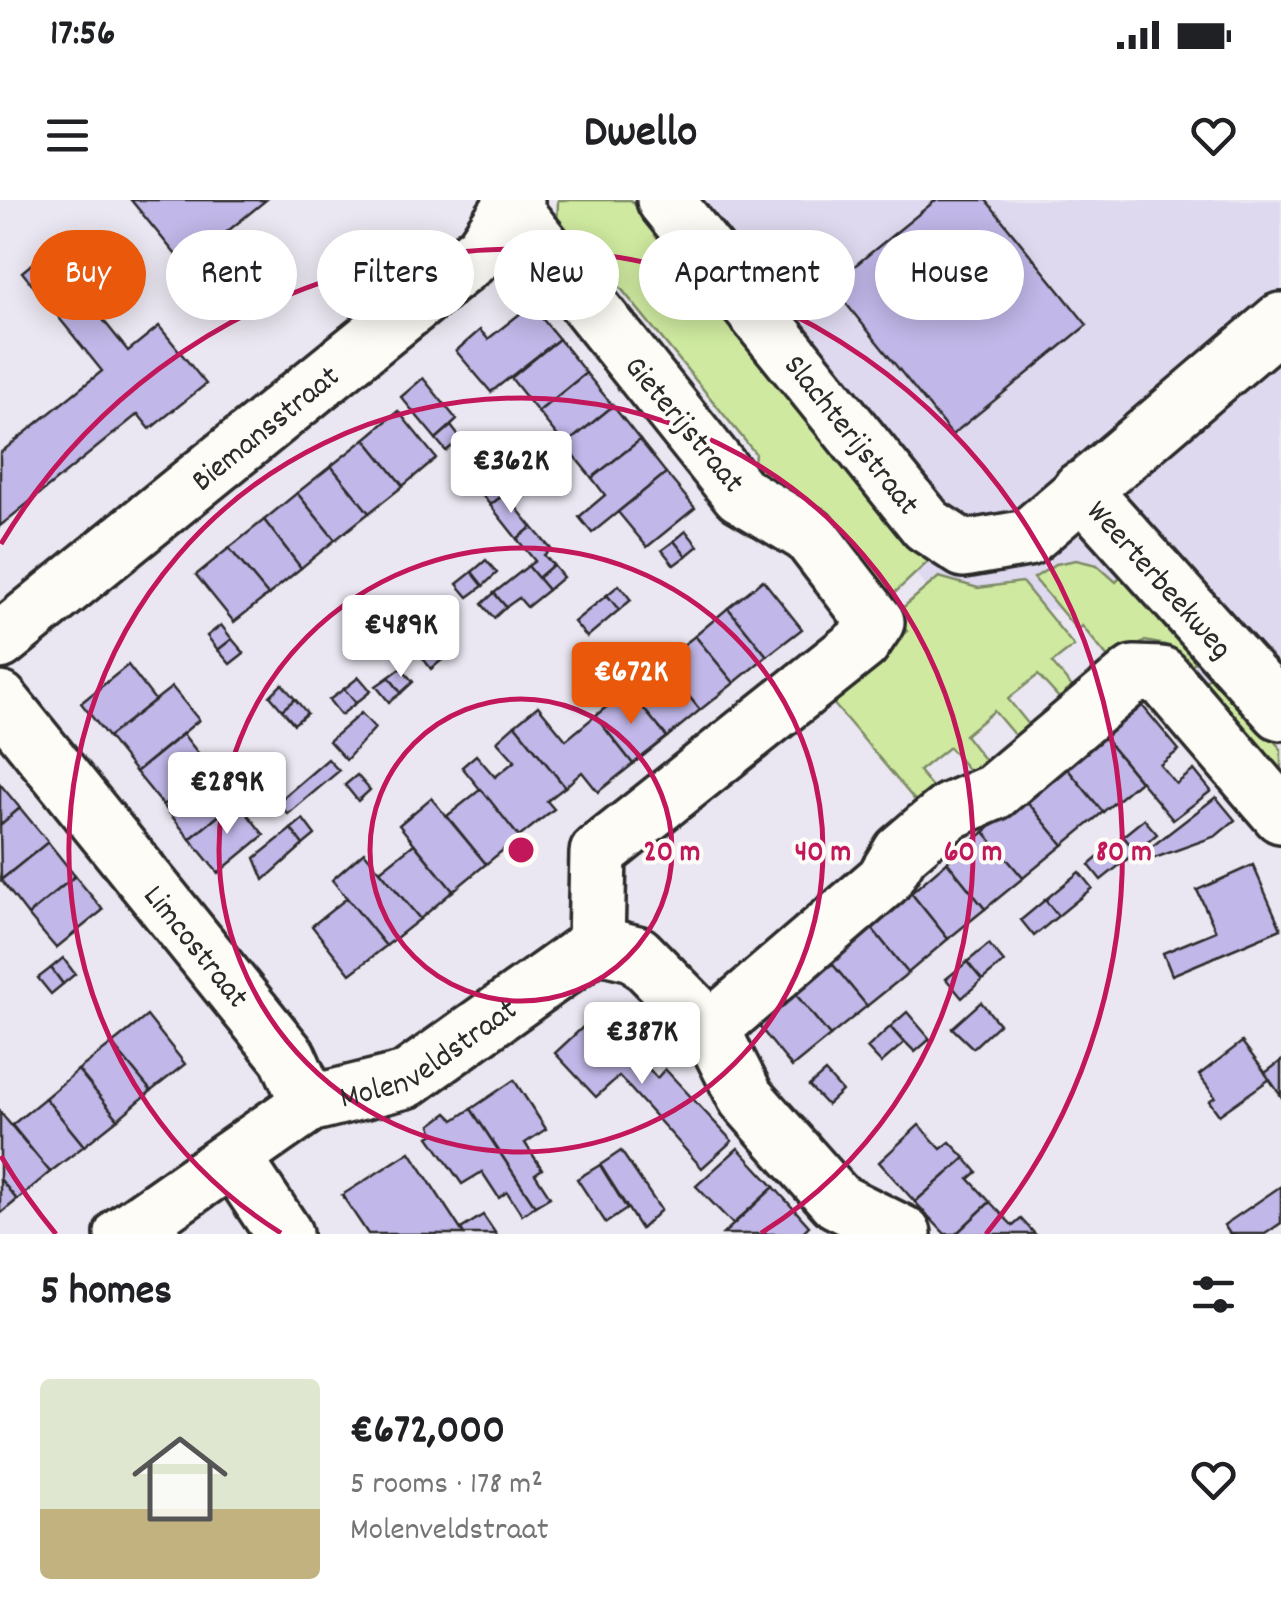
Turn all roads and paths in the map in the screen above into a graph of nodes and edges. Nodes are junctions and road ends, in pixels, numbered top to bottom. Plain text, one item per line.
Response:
1 (664, 200) edge
2 (514, 204) edge
3 (1281, 321) edge
4 (1081, 489) junction
5 (0, 641) edge
6 (0, 700) edge
7 (1281, 712) edge
8 (1281, 815) edge
9 (596, 944) junction
10 (711, 1029) junction
11 (309, 1104) junction
12 (234, 1159) junction
13 (123, 1234) edge
14 (284, 1234) edge
15 (903, 1234) edge

1 - 4 street, Slachterijstraat
2 - 5 street, Biemansstraat
2 - 9 street, Gieterijstraat
3 - 4 street
4 - 7 street, Weerterbeekweg
6 - 11 street, Limcostraat
8 - 10 street
9 - 10 street
9 - 11 street, Molenveldstraat
10 - 15 street
11 - 12 street, Molenveldstraat
12 - 13 street, Molenveldstraat
12 - 14 street

